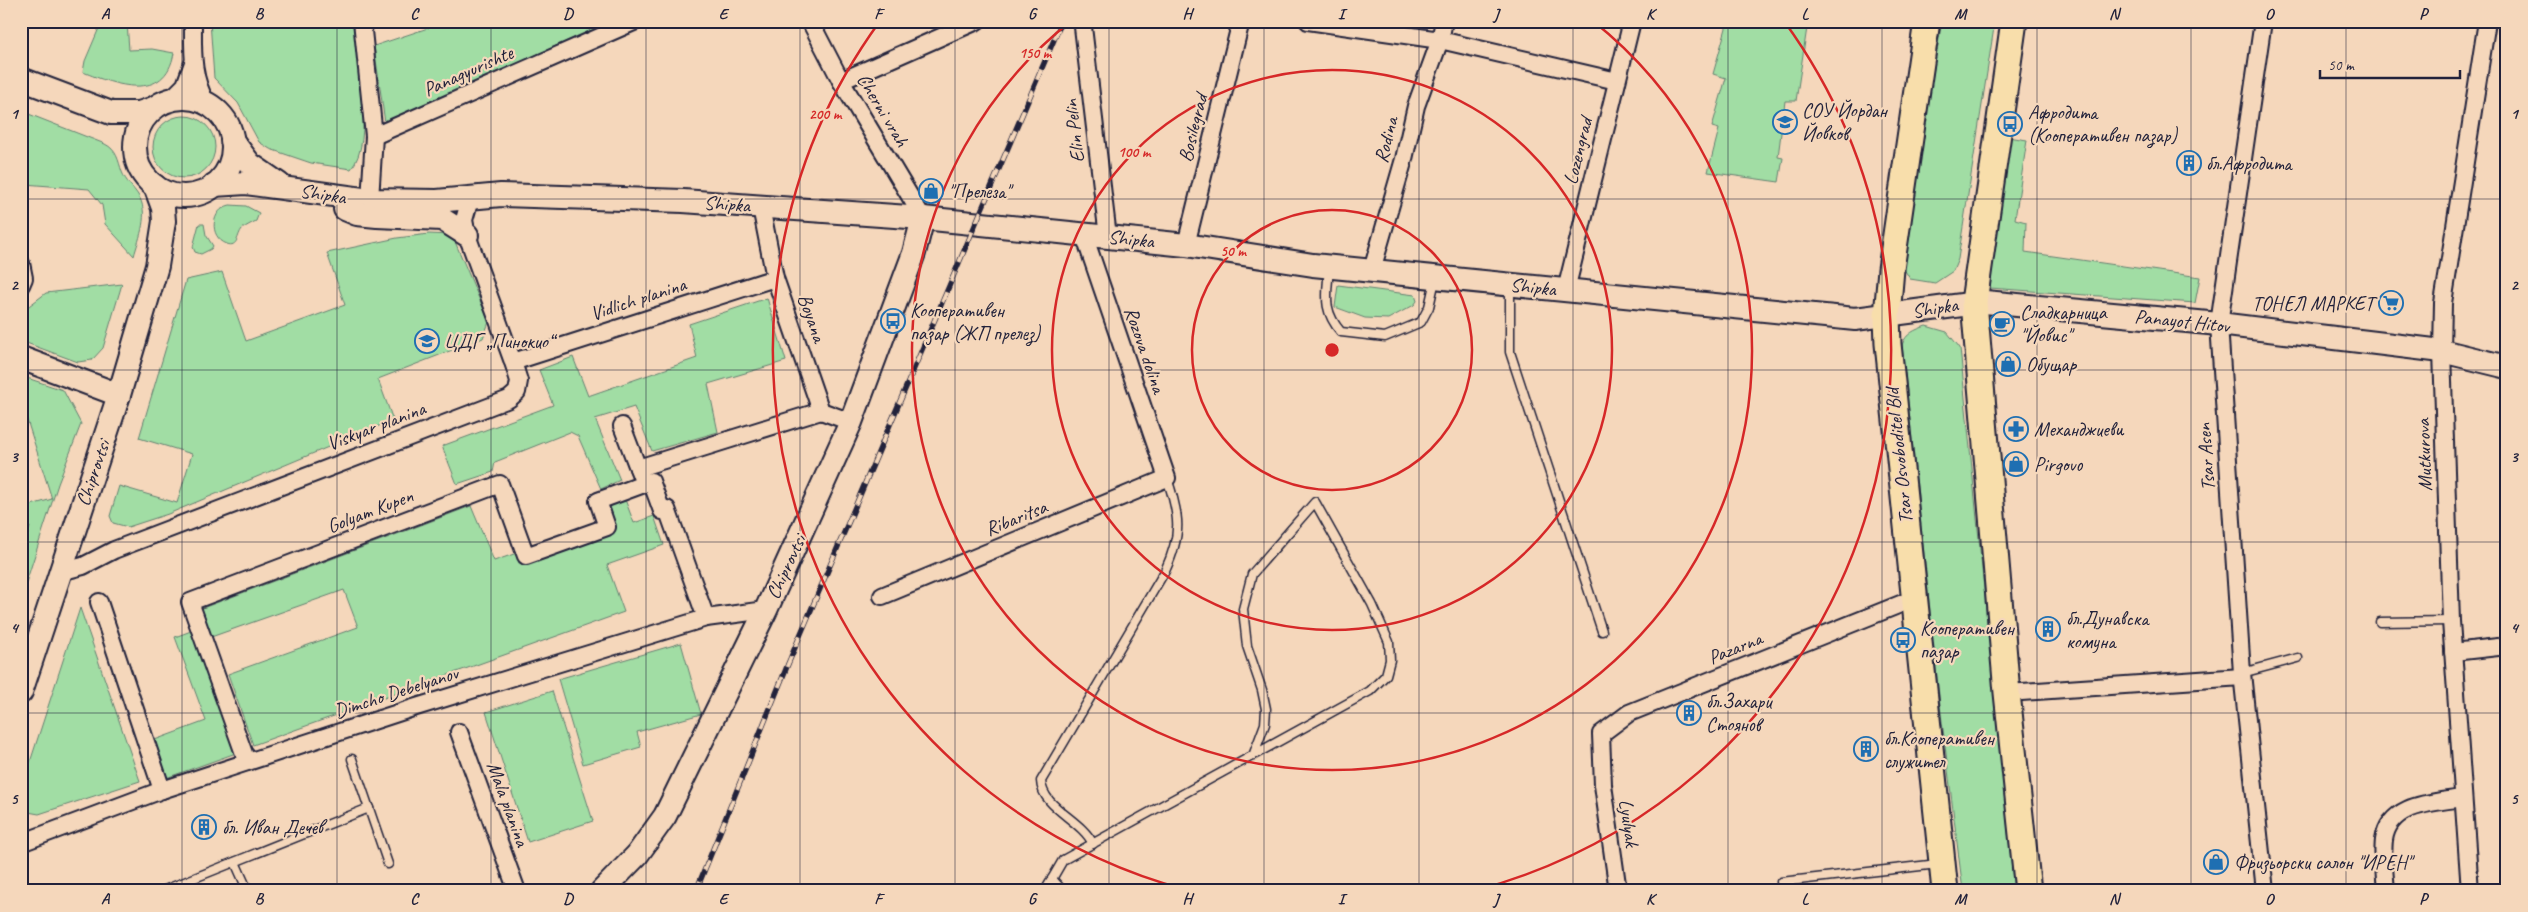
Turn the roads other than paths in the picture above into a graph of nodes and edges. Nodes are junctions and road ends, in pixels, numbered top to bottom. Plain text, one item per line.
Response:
1 (194, 21) edge
2 (362, 21) edge
3 (636, 21) edge
4 (810, 21) edge
5 (977, 21) edge
6 (1085, 21) edge
7 (1241, 21) edge
8 (1308, 21) edge
9 (1444, 21) edge
10 (1632, 21) edge
11 (1927, 21) edge
12 (2014, 21) edge
13 (2263, 21) edge
14 (2487, 21) edge
15 (1440, 40) junction
16 (193, 63) junction
17 (21, 79) edge
18 (841, 81) junction
19 (1617, 81) junction
20 (162, 104) junction
21 (207, 104) junction
22 (98, 110) junction
23 (374, 136) junction
24 (232, 140) junction
25 (136, 156) junction
26 (155, 186) junction
27 (284, 187) junction
28 (205, 189) junction
29 (324, 194) junction
30 (470, 199) junction
31 (370, 200) junction
32 (761, 207) junction
33 (923, 218) junction
34 (467, 235) junction
35 (1084, 235) junction
36 (1108, 236) junction
37 (1186, 245) junction
38 (161, 252) junction
39 (21, 263) edge
40 (1330, 266) junction
41 (1372, 270) junction
42 (1436, 277) junction
43 (776, 278) junction
44 (1510, 284) junction
45 (21, 285) edge
46 (1566, 290) junction
47 (1974, 302) junction
48 (1887, 316) junction
49 (2218, 324) junction
50 (2442, 351) junction
51 (21, 358) edge
52 (513, 362) junction
53 (2507, 367) edge
54 (119, 395) junction
55 (821, 411) junction
56 (851, 422) junction
57 (622, 426) dead end
58 (638, 468) junction
59 (1167, 478) junction
60 (644, 484) junction
61 (60, 572) junction
62 (882, 596) dead end
63 (1913, 599) junction
64 (99, 602) dead end
65 (766, 610) junction
66 (706, 618) junction
67 (2451, 621) junction
68 (2380, 622) dead end
69 (1602, 631) dead end
70 (2507, 646) edge
71 (2453, 652) junction
72 (2298, 658) dead end
73 (2242, 675) junction
74 (21, 692) edge
75 (2007, 693) junction
76 (459, 732) dead end
77 (1253, 756) junction
78 (352, 759) dead end
79 (1601, 760) joint
80 (247, 762) junction
81 (162, 790) junction
82 (2462, 798) junction
83 (369, 808) junction
84 (21, 832) edge
85 (44, 833) junction
86 (21, 843) edge
87 (1093, 844) junction
88 (235, 862) junction
89 (388, 864) dead end
90 (1942, 864) junction
91 (1052, 879) junction
92 (1781, 882) dead end
93 (162, 891) edge
94 (248, 891) edge
95 (517, 891) edge
96 (602, 891) edge
97 (1045, 891) edge
98 (1063, 891) edge
99 (1618, 891) edge
100 (1945, 891) edge
101 (2028, 891) edge
102 (2264, 891) edge
103 (2386, 891) edge
104 (2470, 891) edge

1 - 16 street
2 - 23 street
3 - 23 street, Panagyurishte
4 - 18 street, Cherni vrah
5 - 18 street
6 - 36 street, Elin Pelin
7 - 37 street, Bosilegrad
8 - 15 street
9 - 15 street, Rodina
10 - 19 street, Lozengrad
11 - 48 main road, Tsar Osvoboditel Bld
12 - 47 main road
13 - 49 street, Tsar Asen
14 - 50 street, Mutkurova
15 - 19 street
15 - 41 street, Rodina
16 - 20 street
16 - 21 street
17 - 22 main road
18 - 33 street, Cherni vrah
19 - 46 street, Lozengrad
20 - 21 main road
20 - 22 main road
20 - 25 main road
21 - 24 main road, Shipka
22 - 25 main road
23 - 31 street
24 - 27 main road, Shipka
24 - 28 main road
25 - 26 main road
26 - 28 main road, Shipka
26 - 38 main road, Chiprovtsi
27 - 28 main road, Shipka
27 - 29 main road, Shipka
28 - 38 main road, Chiprovtsi
29 - 31 main road, Shipka
29 - 34 main road
30 - 31 main road, Shipka
30 - 32 main road, Shipka
30 - 34 street, Viskyar planina
32 - 33 main road, Shipka
32 - 43 street, Boyana
33 - 35 main road, Shipka
33 - 56 main road, Chiprovtsi
34 - 52 street, Viskyar planina
35 - 36 main road, Shipka
35 - 59 street, Rozova dolina
36 - 37 main road, Shipka
37 - 40 main road, Shipka
38 - 54 main road, Chiprovtsi
39 - 45 street
40 - 41 main road, Shipka
40 - 42 lane
41 - 42 main road, Shipka
42 - 44 main road, Shipka
43 - 52 street, Vidlich planina
43 - 55 street, Boyana
44 - 46 main road, Shipka
44 - 69 lane
46 - 48 main road, Shipka
47 - 48 main road, Shipka
47 - 49 main road, Panayot Hitov
47 - 75 main road
48 - 63 main road, Tsar Osvoboditel Bld
49 - 50 main road, Panayot Hitov
49 - 73 street, Tsar Asen
50 - 53 main road, Panayot Hitov
50 - 67 street, Mutkurova
51 - 54 main road
52 - 61 street, Viskyar planina
54 - 61 main road, Chiprovtsi
55 - 56 street
55 - 58 street
56 - 65 main road, Chiprovtsi
57 - 58 street
58 - 60 street
59 - 62 street, Ribaritsa
59 - 87 lane
60 - 66 street
60 - 80 street, Golyam Kupen
61 - 74 main road, Chiprovtsi
63 - 79 street, Pazarna
63 - 90 main road, Tsar Osvoboditel Bld
64 - 81 street
65 - 66 street, Dimcho Debelyanov
65 - 96 main road, Chiprovtsi
66 - 80 street, Dimcho Debelyanov
67 - 68 lane
67 - 71 street, Mutkurova
70 - 71 street
71 - 82 street, Mutkurova
72 - 73 lane
73 - 75 street
73 - 102 street, Tsar Asen
75 - 101 main road
76 - 95 street, Mala planina
77 - 77 lane
77 - 87 lane
78 - 83 lane
79 - 99 street, Lyulyak
80 - 81 street, Dimcho Debelyanov
81 - 85 street, Dimcho Debelyanov
82 - 103 street
82 - 104 street, Mutkurova
83 - 88 lane
83 - 89 lane
84 - 85 street, Dimcho Debelyanov
85 - 86 street, Dimcho Debelyanov
87 - 91 lane
88 - 93 lane
88 - 94 lane
90 - 92 lane
90 - 100 main road, Tsar Osvoboditel Bld
91 - 97 lane
91 - 98 lane

